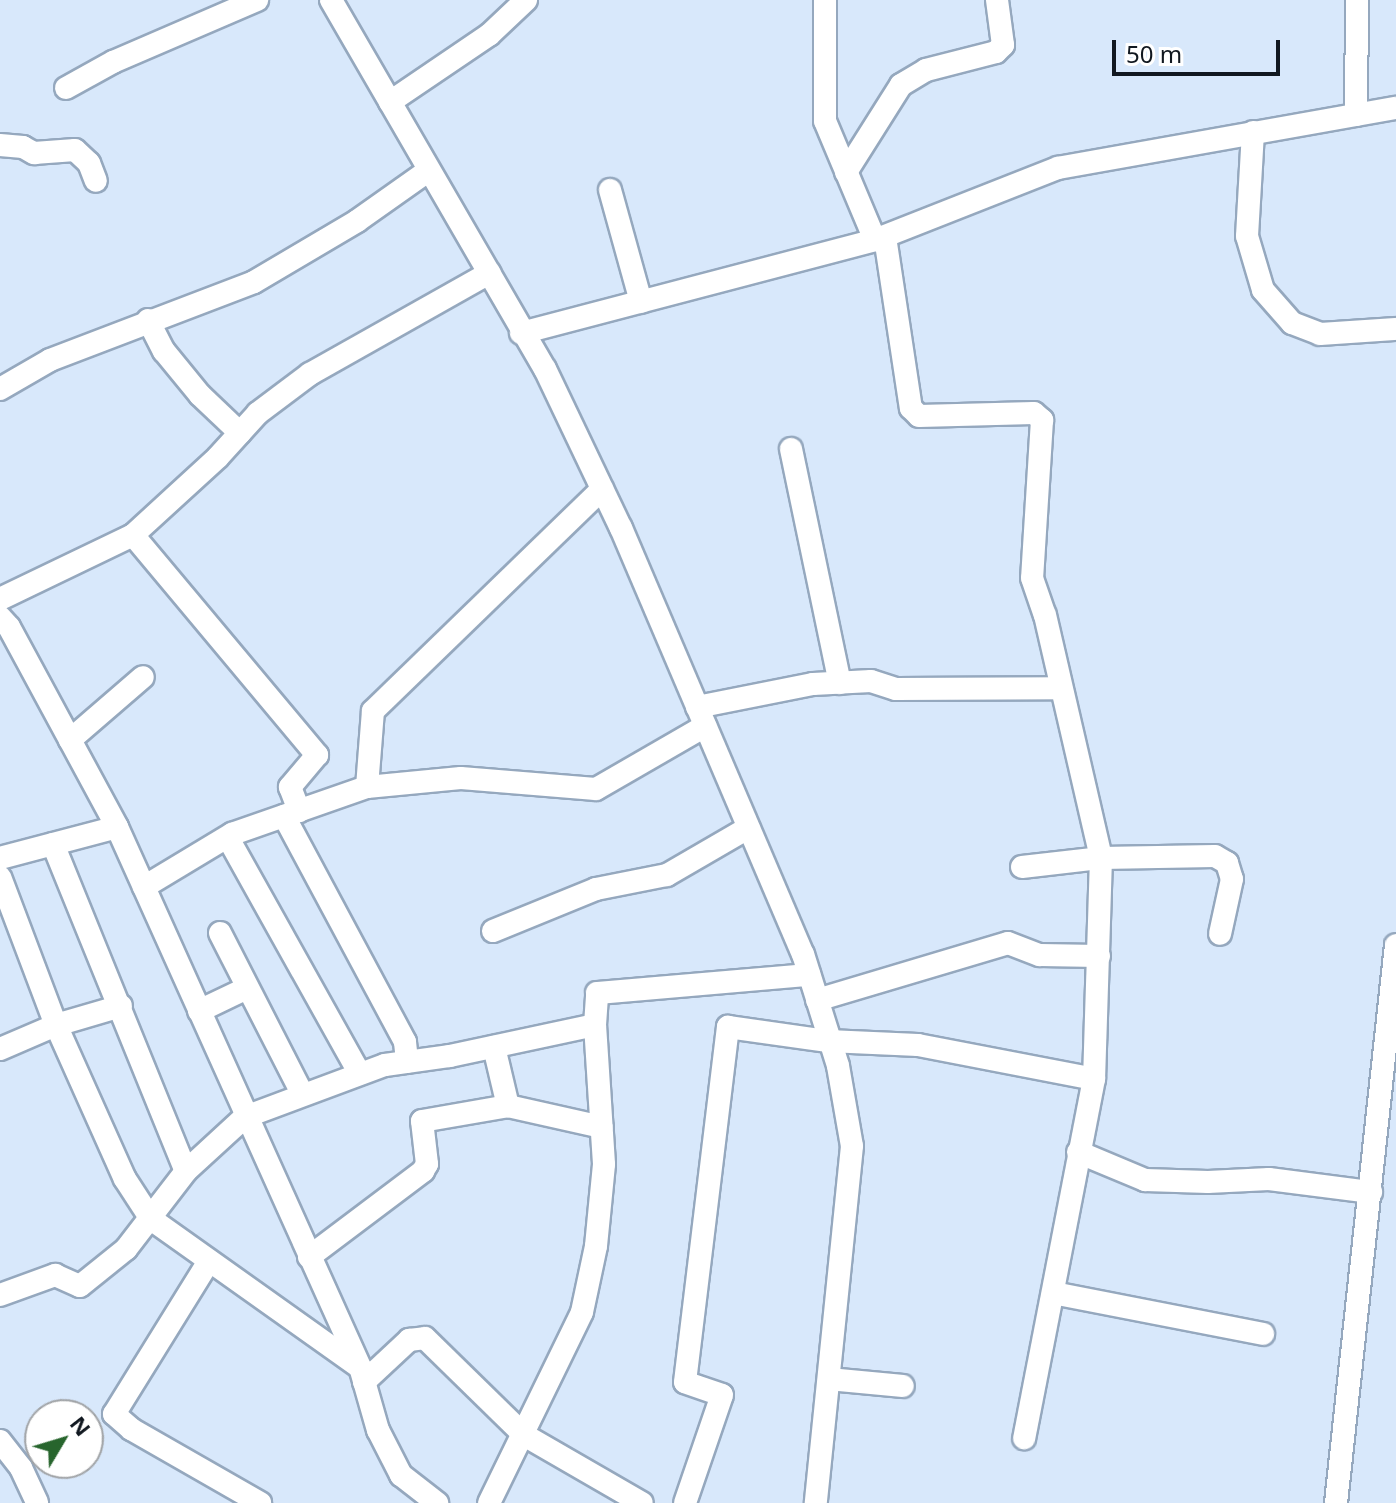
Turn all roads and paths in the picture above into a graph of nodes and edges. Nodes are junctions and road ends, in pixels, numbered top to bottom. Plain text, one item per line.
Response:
1 (257, 0) edge
2 (331, 0) edge
3 (526, 0) edge
4 (825, 0) edge
5 (997, 0) edge
6 (1357, 0) edge
7 (66, 88) dead end
8 (390, 102) junction
9 (1396, 108) edge
10 (1356, 115) junction
11 (1253, 132) junction
12 (0, 145) edge
13 (429, 170) junction
14 (846, 172) junction
15 (96, 181) dead end
16 (610, 190) dead end
17 (880, 239) junction
18 (489, 273) junction
19 (641, 302) junction
20 (148, 320) junction
21 (1396, 329) edge
22 (521, 333) junction
23 (0, 389) edge
24 (240, 433) junction
25 (791, 449) dead end
26 (602, 489) junction
27 (133, 535) junction
28 (0, 599) edge
29 (0, 617) edge
30 (143, 677) dead end
31 (840, 683) junction
32 (1061, 688) junction
33 (701, 716) junction
34 (70, 740) junction
35 (367, 787) junction
36 (292, 814) junction
37 (117, 827) junction
38 (748, 828) junction
39 (228, 838) junction
40 (53, 844) junction
41 (0, 858) edge
42 (1101, 858) junction
43 (1022, 867) dead end
44 (0, 877) edge
45 (144, 887) junction
46 (493, 931) dead end
47 (220, 933) dead end
48 (1220, 934) dead end
49 (1396, 945) edge
50 (1099, 956) junction
51 (809, 975) junction
52 (247, 988) junction
53 (817, 1000) junction
54 (121, 1006) junction
55 (199, 1011) junction
56 (56, 1025) junction
57 (595, 1025) junction
58 (828, 1041) junction
59 (494, 1047) junction
60 (0, 1049) edge
61 (407, 1062) junction
62 (360, 1074) junction
63 (1094, 1079) junction
64 (302, 1093) junction
65 (508, 1106) junction
66 (245, 1117) junction
67 (602, 1127) junction
68 (1078, 1152) junction
69 (186, 1171) junction
70 (1371, 1192) junction
71 (151, 1219) junction
72 (309, 1257) junction
73 (209, 1261) junction
74 (1053, 1293) junction
75 (0, 1295) edge
76 (1263, 1334) dead end
77 (362, 1374) junction
78 (829, 1379) junction
79 (903, 1386) dead end
80 (524, 1435) junction
81 (1024, 1438) dead end
82 (0, 1441) edge
83 (37, 1503) edge
84 (260, 1503) edge
85 (437, 1503) edge
86 (489, 1503) edge
87 (642, 1503) edge
88 (685, 1503) edge
89 (816, 1503) edge
90 (1336, 1503) edge

1 - 7 street
2 - 8 street
3 - 8 street
4 - 14 street
5 - 14 street
6 - 10 street
8 - 13 street
9 - 10 street
10 - 11 street
11 - 17 street
11 - 21 street
12 - 15 street
13 - 18 street
13 - 20 street
14 - 17 street
16 - 19 street
17 - 19 street
17 - 32 street
18 - 22 street
18 - 24 street
19 - 22 street
20 - 23 street
20 - 24 street
22 - 26 street
24 - 27 street
25 - 31 street
26 - 33 street
26 - 35 street
27 - 28 street
27 - 36 street
29 - 34 street
30 - 34 street
31 - 32 street
31 - 33 street
32 - 42 street
33 - 35 street
33 - 38 street
34 - 37 street
35 - 36 street
36 - 39 street
36 - 61 street
37 - 40 street
37 - 45 street
38 - 46 street
38 - 51 street
39 - 45 street
39 - 62 street
40 - 41 street
40 - 54 street
42 - 43 street
42 - 48 street
42 - 50 street
44 - 56 street
45 - 55 street
47 - 52 street
49 - 70 street
50 - 53 street
50 - 63 street
51 - 53 street
51 - 57 street
52 - 55 street
52 - 64 street
53 - 58 street
54 - 56 street
54 - 69 street
55 - 66 street
56 - 60 street
56 - 71 street
57 - 59 street
57 - 67 street
58 - 63 street
58 - 78 street
58 - 88 street
59 - 61 street
59 - 65 street
61 - 62 street
62 - 64 street
63 - 68 street
64 - 66 street
65 - 67 street
65 - 72 street
66 - 69 street
66 - 72 street
67 - 80 street
68 - 70 street
68 - 74 street
69 - 71 street
70 - 90 street
71 - 73 street
71 - 75 street
72 - 77 street
73 - 77 street
73 - 84 street
74 - 76 street
74 - 81 street
77 - 80 street
77 - 85 street
78 - 79 street
78 - 89 street
80 - 86 street
80 - 87 street
82 - 83 street

